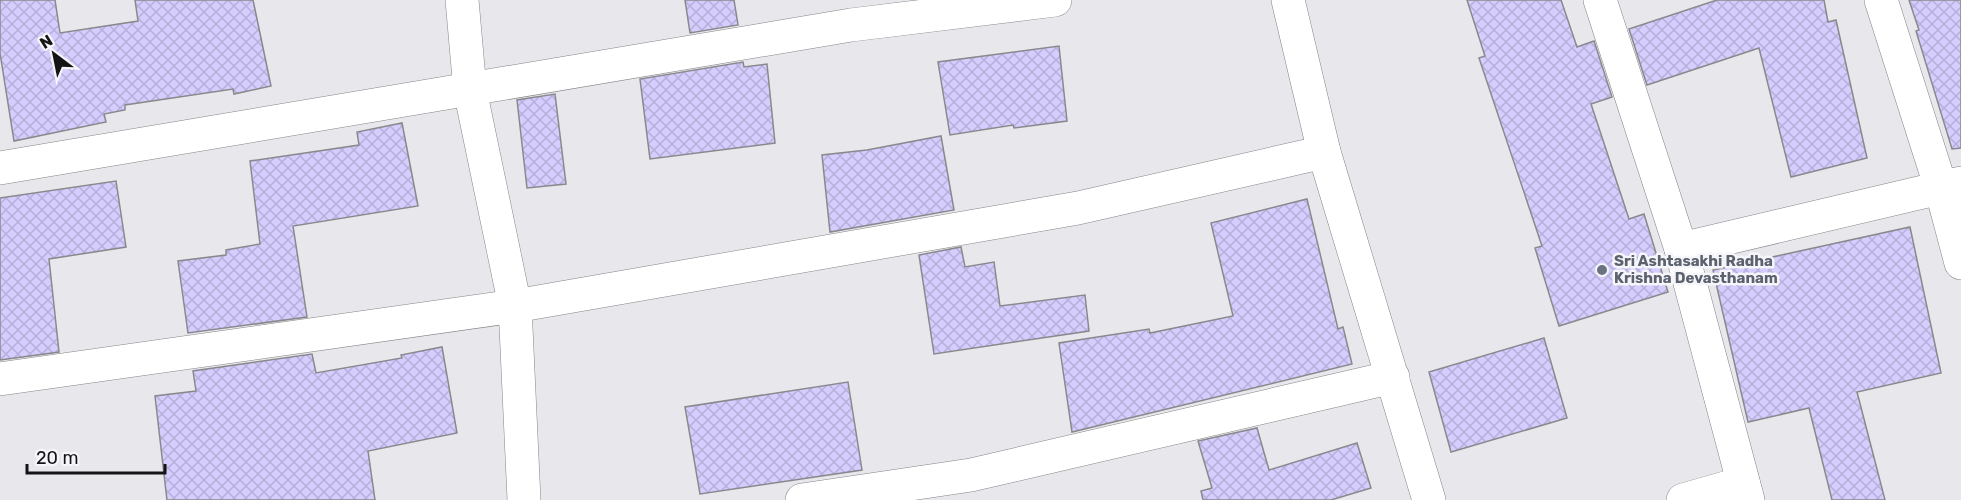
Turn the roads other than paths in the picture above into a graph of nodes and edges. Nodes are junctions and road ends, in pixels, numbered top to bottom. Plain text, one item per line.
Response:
1 (462, 0) edge
2 (1055, 0) edge
3 (1288, 0) edge
4 (1600, 0) edge
5 (1881, 0) edge
6 (849, 13) edge
7 (470, 90) junction
8 (1324, 152) junction
9 (0, 168) edge
10 (1951, 186) edge
11 (1681, 249) junction
12 (1961, 263) edge
13 (515, 306) junction
14 (1393, 377) junction
15 (0, 379) edge
16 (973, 487) edge
17 (1746, 491) edge
18 (524, 500) edge
19 (802, 500) edge
20 (1429, 500) edge
21 (1683, 500) edge

1 - 7 street
2 - 6 street
3 - 8 street
4 - 11 street
5 - 10 street
6 - 7 street
7 - 9 street
7 - 13 street
8 - 13 street
8 - 14 street
10 - 11 street
10 - 12 street
11 - 17 street
13 - 15 street
13 - 18 street
14 - 16 street
14 - 20 street
16 - 19 street
17 - 21 street

